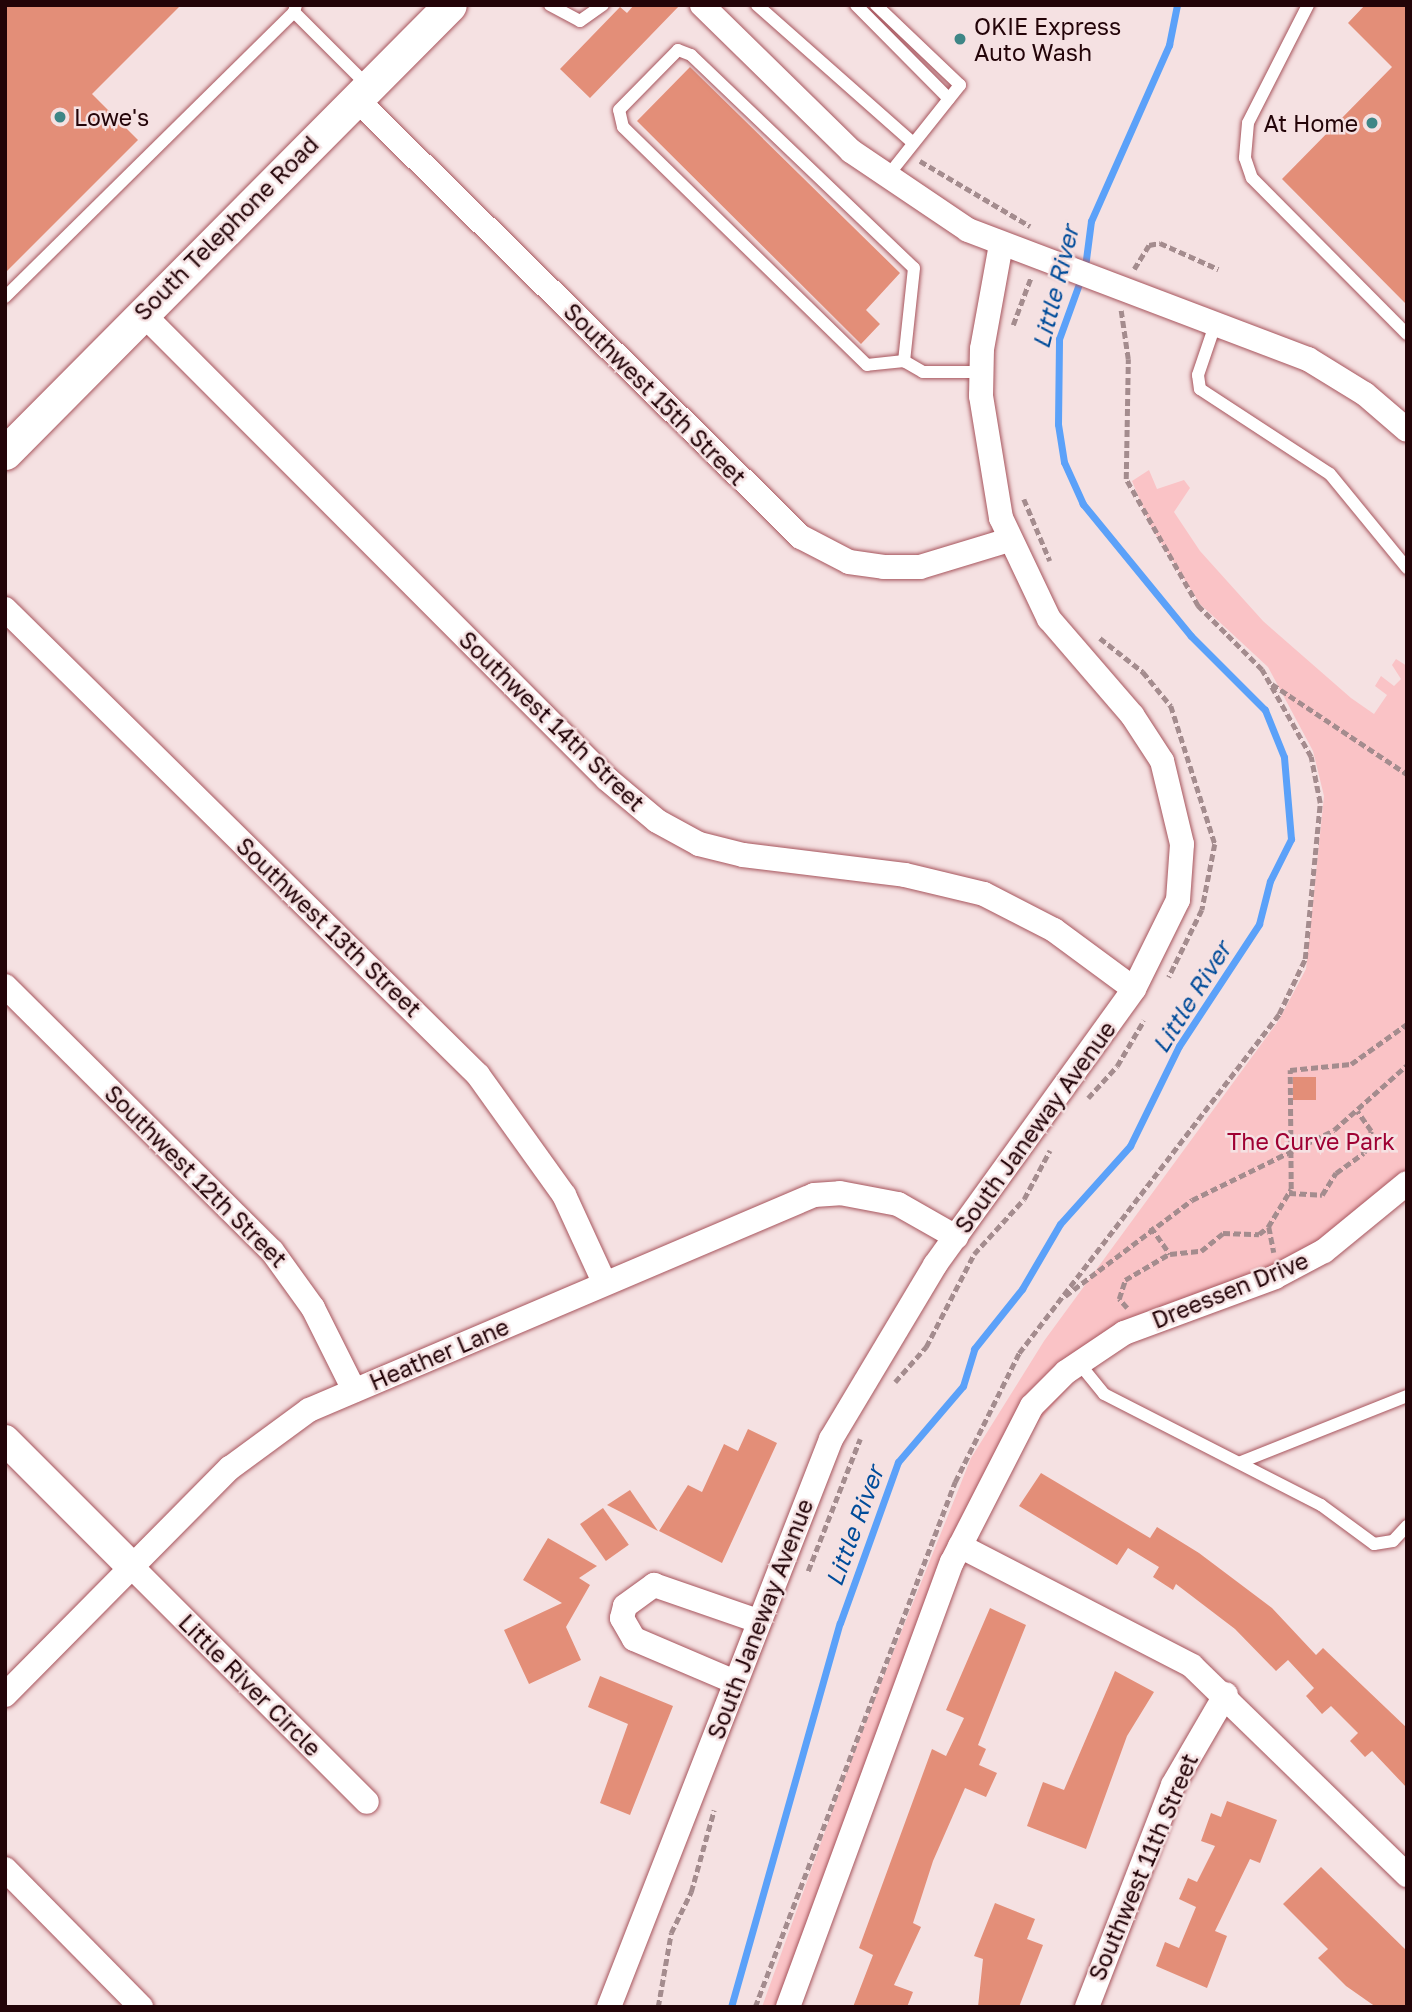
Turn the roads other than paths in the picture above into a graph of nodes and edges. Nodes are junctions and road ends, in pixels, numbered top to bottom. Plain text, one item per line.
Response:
1 (450, 5) edge
2 (550, 5) edge
3 (603, 5) edge
4 (702, 5) edge
5 (757, 5) edge
6 (856, 5) edge
7 (876, 5) edge
8 (1308, 5) edge
9 (295, 9) edge
10 (361, 92) junction
11 (949, 99) junction
12 (913, 143) junction
13 (885, 178) junction
14 (1001, 244) junction
15 (5, 297) edge
16 (142, 313) junction
17 (1216, 322) junction
18 (1407, 334) edge
19 (904, 361) junction
20 (982, 372) junction
21 (1407, 430) edge
22 (5, 453) edge
23 (1009, 540) junction
24 (1407, 568) edge
25 (5, 609) edge
26 (5, 986) edge
27 (1134, 989) junction
28 (1407, 1183) edge
29 (956, 1237) junction
30 (604, 1282) junction
31 (1078, 1362) junction
32 (354, 1390) junction
33 (1407, 1396) edge
34 (5, 1440) edge
35 (1241, 1462) junction
36 (1407, 1526) edge
37 (960, 1546) junction
38 (132, 1567) junction
39 (758, 1621) junction
40 (735, 1682) junction
41 (1226, 1694) junction
42 (5, 1695) edge
43 (367, 1802) dead end
44 (5, 1869) edge
45 (1407, 1875) edge
46 (130, 2003) edge
47 (608, 2007) edge
48 (788, 2007) edge
49 (1087, 2007) edge

1 - 10 main road, South Telephone Road
2 - 3 lane
4 - 13 street
5 - 12 lane
6 - 11 lane
7 - 11 lane
8 - 18 lane
9 - 10 lane
9 - 15 lane
10 - 16 main road, South Telephone Road
10 - 23 street, Southwest 15th Street
11 - 12 lane
12 - 13 lane
13 - 14 street
14 - 17 street
14 - 20 street, South Janeway Avenue
16 - 22 main road, South Telephone Road
16 - 27 street, Southwest 14th Street
17 - 21 street
17 - 24 lane
19 - 19 lane
19 - 20 lane
20 - 23 street, South Janeway Avenue
23 - 27 street, South Janeway Avenue
25 - 30 street, Southwest 13th Street
26 - 32 street, Southwest 12th Street
27 - 29 street, South Janeway Avenue
28 - 31 street, Dreessen Drive
29 - 30 street, Heather Lane
29 - 39 street, South Janeway Avenue
30 - 32 street, Heather Lane
31 - 35 lane
31 - 37 street
32 - 38 street, Heather Lane
33 - 35 lane
34 - 38 street
35 - 36 lane
37 - 41 street
37 - 48 street
38 - 42 street, Heather Lane
38 - 43 street, Little River Circle
39 - 40 street, South Janeway Avenue
39 - 40 street
40 - 47 street, South Janeway Avenue
41 - 45 street
41 - 49 street, Southwest 11th Street
44 - 46 street

